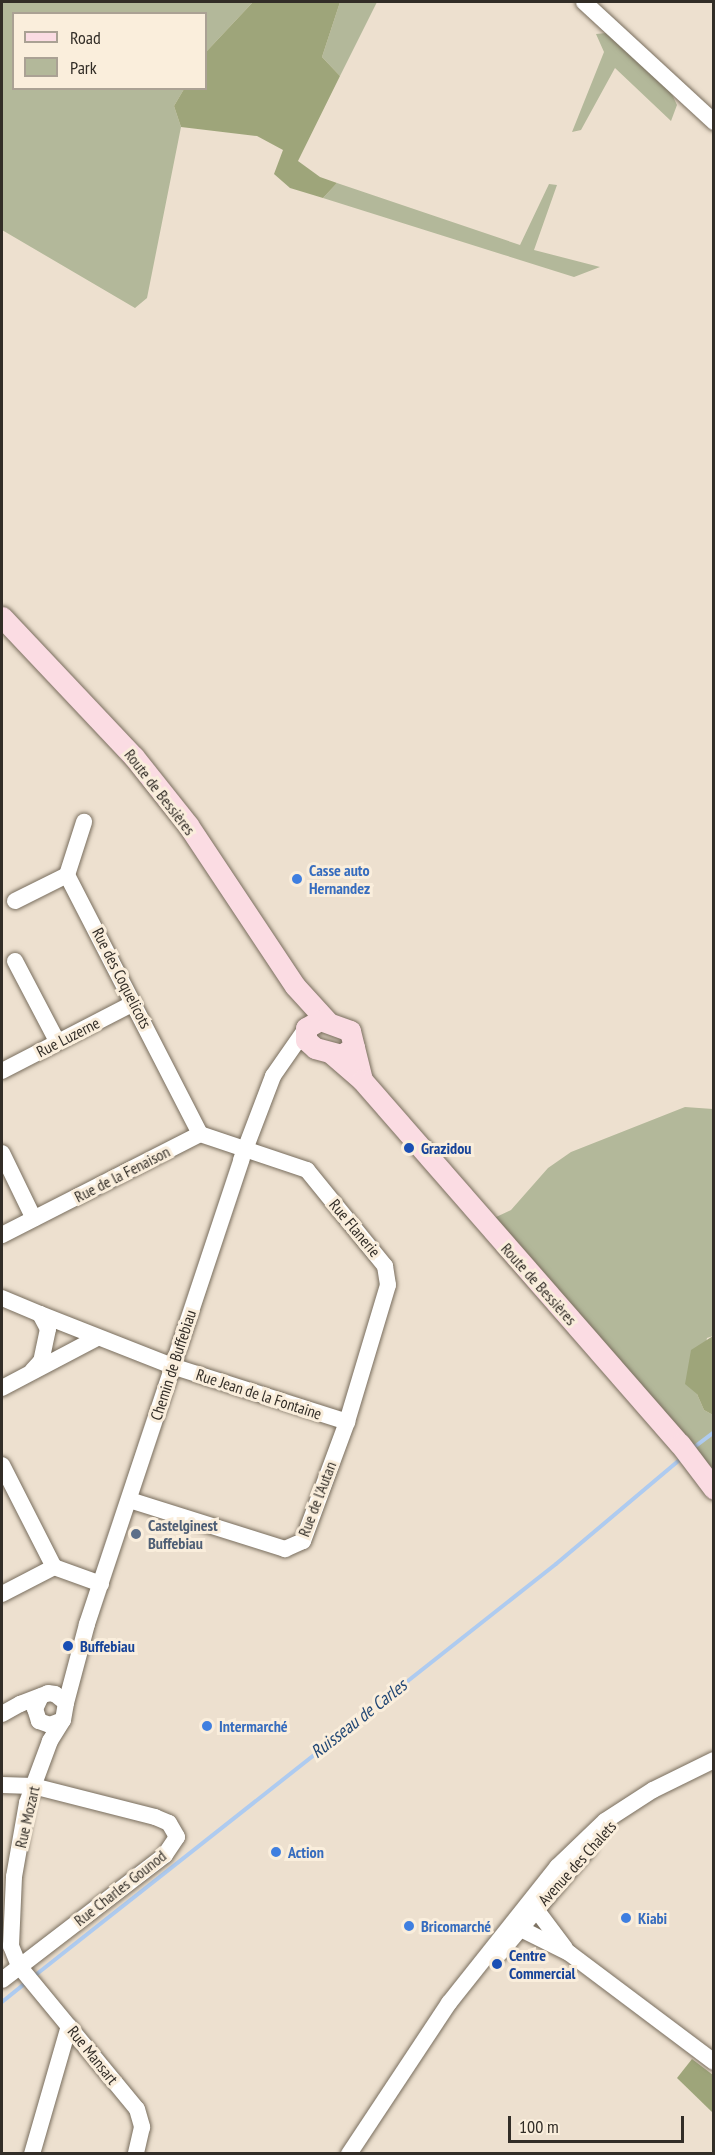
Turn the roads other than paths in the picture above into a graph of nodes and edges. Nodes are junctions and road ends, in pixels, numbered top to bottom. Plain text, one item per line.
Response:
1 (584, 2) edge
2 (714, 122) edge
3 (2, 616) edge
4 (84, 822) dead end
5 (67, 874) junction
6 (15, 901) dead end
7 (15, 961) dead end
8 (134, 1004) junction
9 (317, 1036) junction
10 (57, 1041) junction
11 (354, 1047) junction
12 (2, 1071) edge
13 (362, 1080) junction
14 (200, 1134) junction
15 (246, 1148) junction
16 (2, 1153) edge
17 (34, 1219) junction
18 (2, 1235) edge
19 (2, 1298) edge
20 (40, 1314) junction
21 (97, 1338) junction
22 (172, 1366) junction
23 (31, 1372) junction
24 (2, 1388) edge
25 (346, 1422) junction
26 (2, 1465) edge
27 (714, 1490) edge
28 (130, 1500) junction
29 (54, 1567) junction
30 (101, 1584) junction
31 (2, 1594) edge
32 (74, 1665) junction
33 (45, 1695) junction
34 (66, 1703) junction
35 (6, 1712) edge
36 (49, 1725) junction
37 (714, 1760) edge
38 (2, 1785) edge
39 (33, 1786) junction
40 (526, 1917) junction
41 (569, 1953) junction
42 (19, 1966) junction
43 (2, 1980) edge
44 (69, 2026) junction
45 (714, 2062) edge
46 (32, 2154) edge
47 (136, 2154) edge
48 (350, 2154) edge

1 - 2 street
3 - 9 main road, Route de Bessières
4 - 5 street
5 - 6 street
5 - 8 street, Rue des Coquelicots
7 - 10 street
8 - 10 street, Rue Luzerne
8 - 14 street, Rue des Coquelicots
9 - 11 main road
9 - 11 main road, Route de Bessières
9 - 13 main road, Route de Bessières
9 - 15 street, Chemin de Buffebiau
10 - 12 street, Rue Luzerne
11 - 13 main road, Route de Bessières
13 - 27 main road, Route de Bessières
14 - 15 street
14 - 17 street, Rue de la Fenaison
15 - 22 street, Chemin de Buffebiau
15 - 25 street, Rue Flanerie
16 - 17 street
17 - 18 street, Rue de la Fenaison
19 - 20 street, Rue Jean de la Fontaine
20 - 21 street, Rue Jean de la Fontaine
20 - 23 street
21 - 22 street, Rue Jean de la Fontaine
21 - 23 street
22 - 25 street, Rue Jean de la Fontaine
22 - 28 street, Chemin de Buffebiau
23 - 24 street
25 - 28 street, Rue de l'Autan
26 - 29 street
28 - 30 street, Chemin de Buffebiau
29 - 30 street
29 - 31 street
30 - 32 street, Chemin de Buffebiau
32 - 33 street, Chemin de Buffebiau
32 - 34 street, Chemin de Buffebiau
33 - 34 street
33 - 35 street, Chemin de Buffebiau
33 - 36 street
34 - 36 street, Chemin de Buffebiau
35 - 36 street, Chemin de Buffebiau
36 - 39 street, Rue Mozart
37 - 40 street, Avenue des Chalets
38 - 39 street
39 - 42 street, Rue Mozart
39 - 42 street, Rue Charles Gounod
40 - 41 street
40 - 41 street
40 - 48 street, Avenue des Chalets
41 - 45 street
42 - 43 street
42 - 44 street, Rue Mansart
44 - 46 street
44 - 47 street, Rue Mansart

